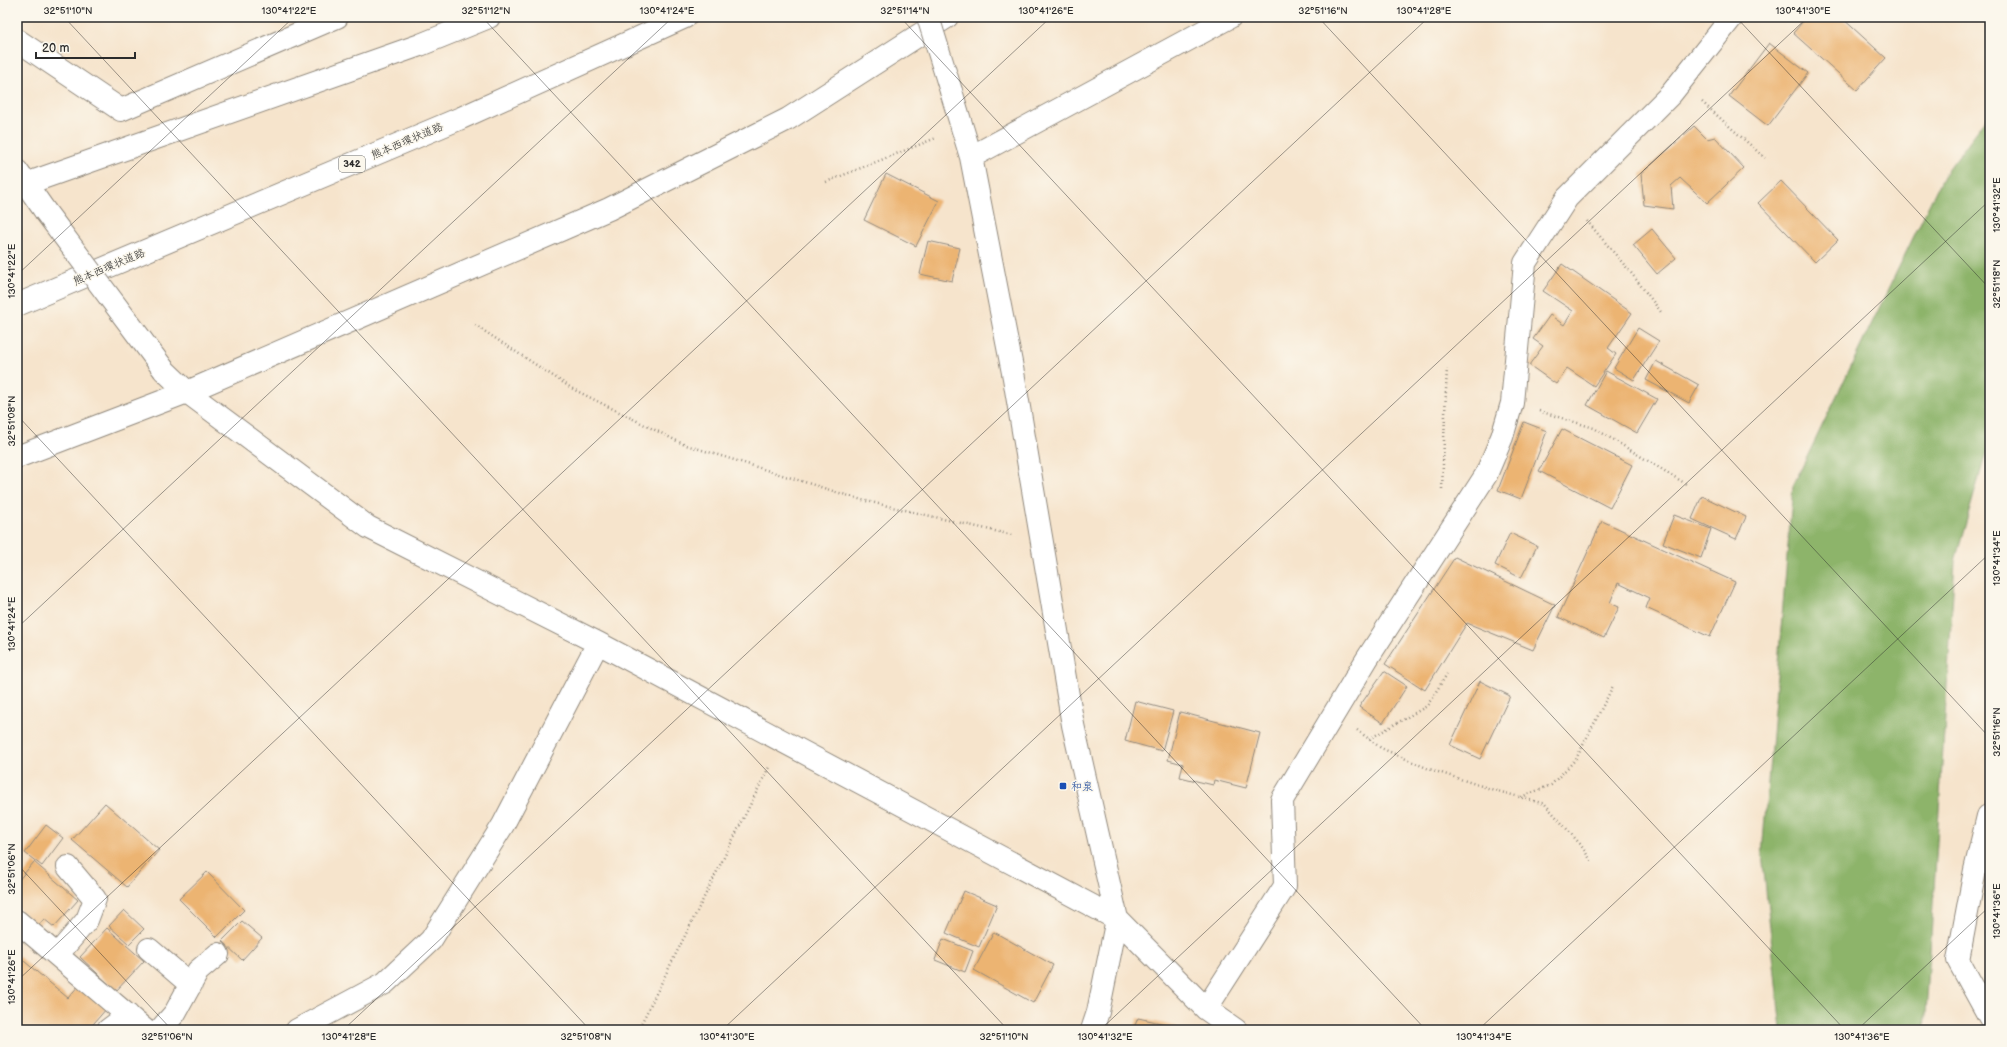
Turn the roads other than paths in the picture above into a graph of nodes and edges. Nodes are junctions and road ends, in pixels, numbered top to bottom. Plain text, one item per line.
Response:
1 (489, 17) edge
2 (684, 17) edge
3 (928, 17) edge
4 (947, 17) edge
5 (1230, 17) edge
6 (1732, 17) edge
7 (331, 18) edge
8 (17, 40) edge
9 (971, 157) junction
10 (20, 180) edge
11 (17, 305) edge
12 (187, 392) junction
13 (17, 457) edge
14 (598, 643) junction
15 (1990, 816) edge
16 (68, 867) dead end
17 (1117, 919) junction
18 (17, 921) edge
19 (149, 949) dead end
20 (58, 954) junction
21 (218, 954) dead end
22 (190, 985) junction
23 (1206, 1009) junction
24 (128, 1015) junction
25 (1990, 1018) edge
26 (108, 1030) edge
27 (145, 1030) edge
28 (160, 1030) edge
29 (297, 1030) edge
30 (1092, 1030) edge
31 (1236, 1030) edge

1 - 10 main road
2 - 11 main road, 熊本西環状道路 / 342
3 - 9 main road, bridge
4 - 12 main road
5 - 9 main road
6 - 23 main road
7 - 8 main road
9 - 17 main road
10 - 12 main road, bridge
12 - 13 main road
12 - 14 main road
14 - 17 main road
14 - 29 main road
15 - 25 main road
16 - 20 main road
17 - 23 main road
17 - 30 main road
18 - 20 main road
19 - 22 main road
20 - 24 main road
21 - 22 main road
22 - 28 main road
23 - 31 main road
24 - 26 main road
24 - 27 main road

